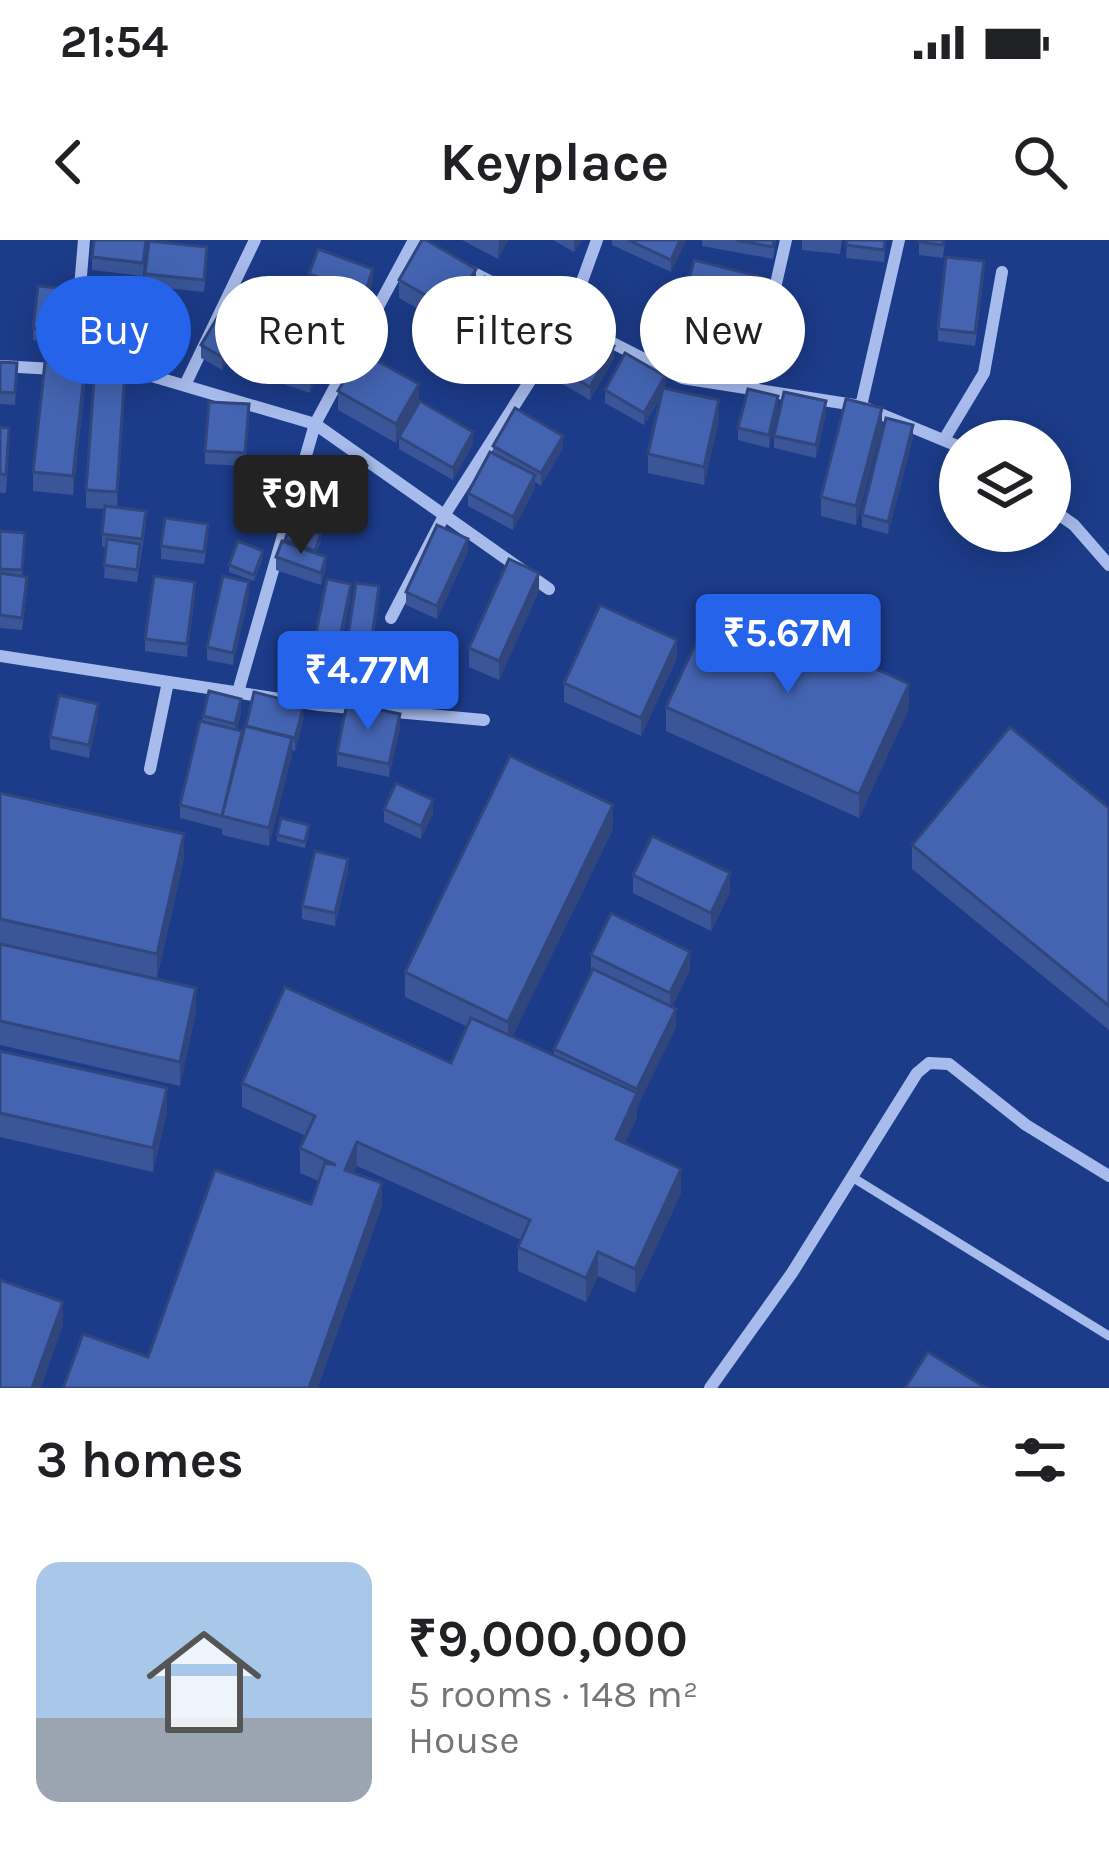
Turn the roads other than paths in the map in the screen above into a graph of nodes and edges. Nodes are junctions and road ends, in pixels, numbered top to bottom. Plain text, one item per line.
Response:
1 (84, 240) edge
2 (255, 240) edge
3 (597, 240) edge
4 (786, 240) edge
5 (899, 240) edge
6 (413, 242) edge
7 (432, 253) edge
8 (452, 262) edge
9 (1002, 272) dead end
10 (81, 276) edge
11 (482, 276) edge
12 (584, 276) edge
13 (616, 342) edge
14 (0, 365) edge
15 (36, 367) edge
16 (178, 384) edge
17 (527, 384) edge
18 (184, 386) junction
19 (751, 393) junction
20 (861, 406) junction
21 (956, 420) edge
22 (315, 424) junction
23 (939, 437) edge
24 (445, 514) junction
25 (1071, 523) edge
26 (1109, 565) edge
27 (549, 589) dead end
28 (391, 618) dead end
29 (0, 656) edge
30 (168, 682) junction
31 (238, 692) junction
32 (484, 720) dead end
33 (150, 769) dead end
34 (1109, 1176) edge
35 (851, 1177) junction
36 (1109, 1336) edge
37 (710, 1388) edge

1 - 10 street
2 - 18 street
3 - 12 street
4 - 19 street
5 - 20 street
6 - 7 street
6 - 22 street
8 - 11 street
9 - 21 street
13 - 19 street
14 - 15 street
16 - 18 street
17 - 24 street
18 - 22 street
19 - 20 street
20 - 23 street
22 - 24 street
22 - 31 street
24 - 27 street
24 - 28 street
25 - 26 street
29 - 30 street
30 - 31 street
30 - 33 street
31 - 32 street
34 - 35 street
35 - 36 lane
35 - 37 street

